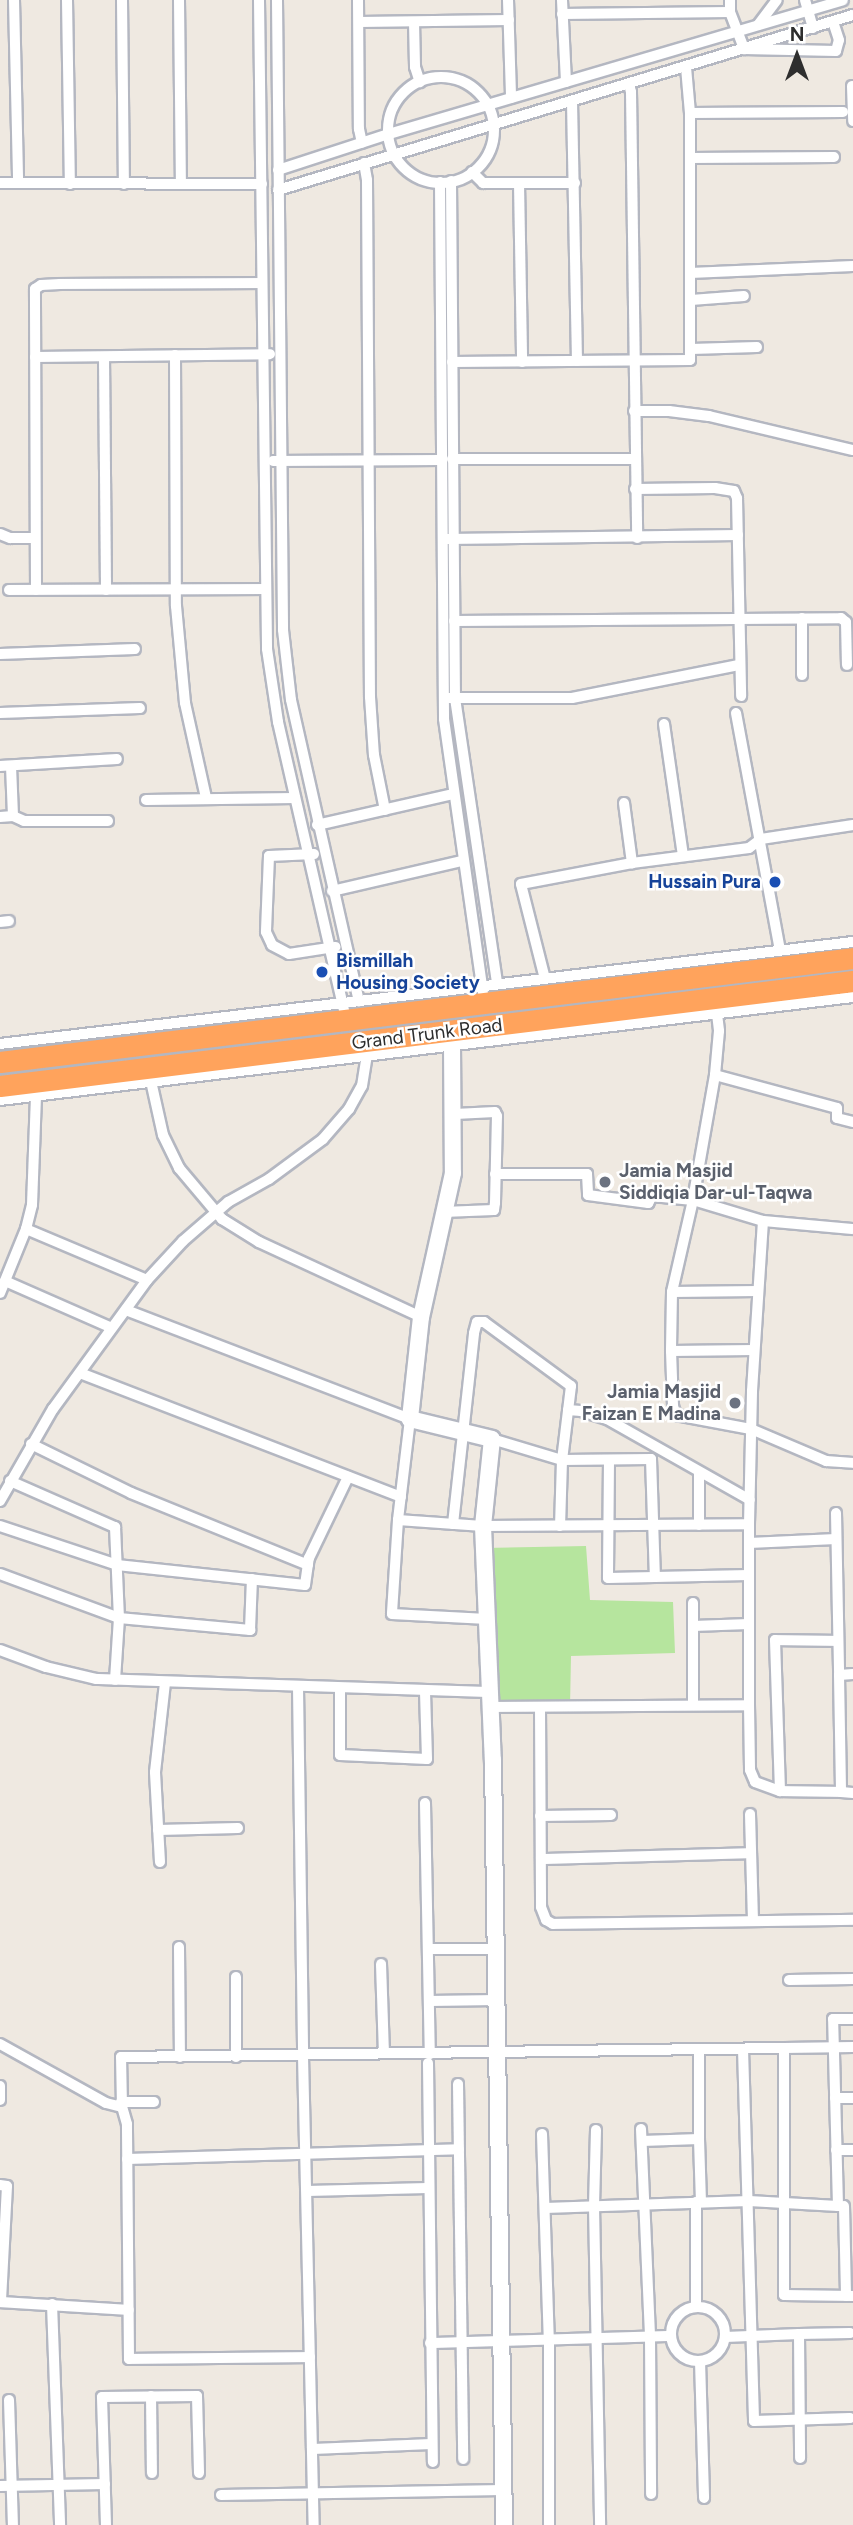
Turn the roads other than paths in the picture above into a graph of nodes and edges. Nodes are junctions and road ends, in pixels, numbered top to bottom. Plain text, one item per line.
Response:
1 (14, 0) edge
2 (67, 0) edge
3 (122, 0) edge
4 (180, 0) edge
5 (259, 0) edge
6 (277, 0) edge
7 (358, 0) edge
8 (508, 0) edge
9 (562, 0) edge
10 (730, 0) edge
11 (777, 0) edge
12 (843, 0) edge
13 (806, 5) edge
14 (730, 12) junction
15 (562, 14) junction
16 (853, 16) edge
17 (509, 20) junction
18 (359, 22) junction
19 (414, 22) junction
20 (834, 22) junction
21 (758, 24) junction
22 (813, 28) junction
23 (738, 31) junction
24 (744, 49) junction
25 (686, 67) junction
26 (260, 69) junction
27 (277, 69) junction
28 (420, 82) junction
29 (566, 82) junction
30 (629, 84) junction
31 (852, 86) edge
32 (511, 98) junction
33 (572, 101) junction
34 (488, 105) junction
35 (843, 112) dead end
36 (690, 113) junction
37 (853, 121) edge
38 (494, 125) junction
39 (388, 134) junction
40 (362, 143) junction
41 (394, 154) junction
42 (834, 157) dead end
43 (690, 158) junction
44 (364, 163) junction
45 (278, 170) junction
46 (472, 172) junction
47 (445, 182) junction
48 (0, 183) edge
49 (18, 183) junction
50 (181, 183) junction
51 (519, 183) junction
52 (575, 183) junction
53 (70, 184) junction
54 (124, 184) junction
55 (262, 184) junction
56 (278, 190) junction
57 (853, 266) edge
58 (690, 273) junction
59 (262, 283) junction
60 (744, 296) dead end
61 (691, 300) junction
62 (446, 304) junction
63 (757, 347) dead end
64 (691, 349) junction
65 (262, 354) junction
66 (278, 354) junction
67 (175, 355) junction
68 (35, 357) junction
69 (104, 357) junction
70 (577, 361) junction
71 (452, 362) junction
72 (522, 362) junction
73 (634, 362) junction
74 (634, 411) junction
75 (446, 412) junction
76 (853, 450) edge
77 (634, 459) junction
78 (368, 460) junction
79 (447, 460) junction
80 (263, 461) junction
81 (280, 461) junction
82 (635, 489) junction
83 (0, 534) edge
84 (738, 535) junction
85 (34, 538) junction
86 (637, 538) junction
87 (447, 539) junction
88 (265, 589) junction
89 (9, 590) dead end
90 (36, 590) junction
91 (106, 590) junction
92 (177, 590) junction
93 (739, 618) junction
94 (802, 618) junction
95 (454, 621) junction
96 (135, 649) dead end
97 (0, 654) edge
98 (739, 665) junction
99 (847, 665) dead end
100 (802, 675) dead end
101 (741, 696) dead end
102 (449, 698) junction
103 (140, 708) dead end
104 (0, 713) edge
105 (736, 713) dead end
106 (664, 724) dead end
107 (117, 759) dead end
108 (6, 766) edge
109 (453, 794) junction
110 (206, 798) junction
111 (295, 798) junction
112 (146, 800) dead end
113 (624, 803) dead end
114 (385, 810) junction
115 (0, 817) edge
116 (13, 817) junction
117 (108, 821) dead end
118 (317, 825) junction
119 (853, 825) edge
120 (761, 839) junction
121 (324, 852) junction
122 (308, 856) junction
123 (683, 856) junction
124 (462, 861) junction
125 (632, 863) junction
126 (332, 891) junction
127 (853, 942) edge
128 (344, 945) junction
129 (330, 948) junction
130 (780, 950) junction
131 (853, 958) edge
132 (545, 979) junction
133 (853, 981) edge
134 (488, 991) junction
135 (853, 997) edge
136 (359, 1000) junction
137 (344, 1010) junction
138 (717, 1014) junction
139 (189, 1030) junction
140 (153, 1043) junction
141 (0, 1044) edge
142 (452, 1045) junction
143 (43, 1048) junction
144 (367, 1056) junction
145 (0, 1062) edge
146 (154, 1074) junction
147 (715, 1074) junction
148 (0, 1086) edge
149 (36, 1095) junction
150 (0, 1100) edge
151 (455, 1114) junction
152 (853, 1122) edge
153 (495, 1174) junction
154 (693, 1200) junction
155 (216, 1212) junction
156 (443, 1212) junction
157 (762, 1222) junction
158 (26, 1229) junction
159 (853, 1229) edge
160 (147, 1280) junction
161 (5, 1281) junction
162 (758, 1291) junction
163 (672, 1292) junction
164 (0, 1293) edge
165 (126, 1310) junction
166 (421, 1317) junction
167 (110, 1327) junction
168 (754, 1350) junction
169 (671, 1351) junction
170 (80, 1373) junction
171 (568, 1410) junction
172 (410, 1419) junction
173 (751, 1429) junction
174 (463, 1432) junction
175 (492, 1439) junction
176 (31, 1444) junction
177 (562, 1460) junction
178 (609, 1460) junction
179 (853, 1462) edge
180 (699, 1472) junction
181 (348, 1477) junction
182 (10, 1481) junction
183 (401, 1497) junction
184 (1, 1498) edge
185 (750, 1500) junction
186 (836, 1513) dead end
187 (398, 1520) junction
188 (453, 1524) junction
189 (749, 1524) junction
190 (608, 1525) junction
191 (653, 1525) junction
192 (699, 1525) junction
193 (0, 1526) edge
194 (483, 1526) junction
195 (560, 1526) junction
196 (836, 1539) junction
197 (749, 1543) junction
198 (117, 1565) junction
199 (308, 1565) junction
200 (0, 1574) edge
201 (749, 1575) junction
202 (655, 1577) junction
203 (252, 1580) junction
204 (693, 1603) dead end
205 (119, 1618) junction
206 (487, 1619) junction
207 (749, 1625) junction
208 (693, 1626) junction
209 (838, 1640) junction
210 (0, 1650) edge
211 (853, 1674) edge
212 (839, 1675) junction
213 (115, 1681) junction
214 (165, 1683) junction
215 (298, 1687) junction
216 (340, 1689) junction
217 (425, 1690) junction
218 (491, 1700) junction
219 (693, 1705) junction
220 (749, 1705) junction
221 (540, 1707) junction
222 (780, 1791) junction
223 (847, 1793) edge
224 (425, 1803) dead end
225 (750, 1814) dead end
226 (611, 1815) dead end
227 (541, 1816) junction
228 (238, 1828) dead end
229 (158, 1829) junction
230 (751, 1853) junction
231 (541, 1859) junction
232 (160, 1862) dead end
233 (853, 1920) edge
234 (753, 1921) junction
235 (179, 1947) dead end
236 (428, 1949) junction
237 (496, 1949) junction
238 (381, 1964) dead end
239 (236, 1977) dead end
240 (853, 1979) edge
241 (789, 1980) dead end
242 (497, 2000) junction
243 (429, 2001) junction
244 (853, 2019) edge
245 (0, 2044) edge
246 (834, 2047) junction
247 (853, 2047) edge
248 (784, 2048) junction
249 (743, 2049) junction
250 (699, 2050) junction
251 (384, 2053) junction
252 (498, 2054) junction
253 (303, 2056) junction
254 (180, 2057) junction
255 (236, 2057) junction
256 (429, 2059) junction
257 (458, 2084) dead end
258 (0, 2086) edge
259 (835, 2098) junction
260 (853, 2098) edge
261 (0, 2100) edge
262 (154, 2102) dead end
263 (122, 2104) junction
264 (596, 2130) dead end
265 (542, 2134) dead end
266 (699, 2139) junction
267 (459, 2149) junction
268 (428, 2150) junction
269 (836, 2150) junction
270 (853, 2150) edge
271 (306, 2155) junction
272 (127, 2159) junction
273 (0, 2185) edge
274 (428, 2188) junction
275 (307, 2191) junction
276 (749, 2201) junction
277 (699, 2202) junction
278 (645, 2203) junction
279 (594, 2206) junction
280 (784, 2206) junction
281 (545, 2207) junction
282 (845, 2207) edge
283 (849, 2235) edge
284 (849, 2296) edge
285 (0, 2302) edge
286 (52, 2304) junction
287 (696, 2307) junction
288 (129, 2310) junction
289 (850, 2333) dead end
290 (799, 2334) junction
291 (671, 2336) junction
292 (751, 2336) junction
293 (650, 2337) junction
294 (725, 2337) junction
295 (598, 2338) junction
296 (548, 2341) junction
297 (502, 2342) junction
298 (430, 2343) junction
299 (461, 2343) junction
300 (310, 2357) junction
301 (700, 2361) junction
302 (151, 2396) junction
303 (9, 2400) dead end
304 (850, 2418) dead end
305 (800, 2420) junction
306 (432, 2444) junction
307 (312, 2449) junction
308 (800, 2458) dead end
309 (463, 2459) dead end
310 (433, 2462) dead end
311 (152, 2473) dead end
312 (199, 2473) dead end
313 (105, 2484) junction
314 (6, 2486) edge
315 (58, 2486) junction
316 (503, 2490) junction
317 (315, 2494) junction
318 (651, 2494) dead end
319 (221, 2495) dead end
320 (704, 2498) dead end
321 (13, 2525) edge
322 (60, 2525) edge
323 (106, 2525) edge
324 (314, 2525) edge
325 (504, 2525) edge
326 (549, 2525) edge
327 (600, 2525) edge

1 - 49 street
2 - 53 street
3 - 54 street
4 - 50 street
5 - 26 street
6 - 27 street
7 - 18 street
8 - 17 street
9 - 15 street
10 - 14 street
11 - 21 street
12 - 13 street
13 - 21 street
13 - 22 street
14 - 15 street
14 - 23 street
15 - 29 street
16 - 20 street
17 - 19 street
17 - 32 street
18 - 19 street
18 - 40 street
19 - 28 street
20 - 22 street
20 - 24 street
21 - 23 street
22 - 24 street
23 - 24 street
23 - 29 street
24 - 25 street
25 - 30 street
25 - 36 street
26 - 27 street
26 - 55 street
27 - 45 street
28 - 34 street
28 - 39 street
29 - 32 street
30 - 33 street
30 - 73 street
31 - 37 street
32 - 34 street
33 - 38 street
33 - 52 street
34 - 38 street
34 - 39 street
35 - 36 street
36 - 43 street
38 - 41 street
38 - 46 street
39 - 40 street
39 - 41 street
40 - 45 street
41 - 44 street
41 - 47 street
42 - 43 street
43 - 58 street
44 - 56 street
44 - 78 street
45 - 56 street
46 - 47 street
46 - 51 street
47 - 62 street
48 - 49 street
49 - 53 street
50 - 54 street
50 - 55 street
51 - 52 street
51 - 72 street
52 - 70 street
53 - 54 street
55 - 59 street
56 - 66 street
57 - 58 street
58 - 61 street
59 - 65 street
59 - 68 street
60 - 61 street
61 - 64 street
62 - 71 street
62 - 75 street
63 - 64 street
64 - 73 street
65 - 66 street
65 - 67 street
65 - 80 street
66 - 81 street
67 - 69 street
67 - 92 street
68 - 69 street
68 - 85 street
69 - 91 street
70 - 72 street
70 - 73 street
71 - 72 street
71 - 75 street
73 - 74 street
74 - 76 street
74 - 77 street
75 - 79 street
77 - 79 street
77 - 82 street
78 - 79 street
78 - 81 street
78 - 114 street
79 - 87 street
80 - 81 street
80 - 88 street
81 - 118 street
82 - 84 street
82 - 86 street
83 - 85 street
84 - 86 street
84 - 93 street
85 - 90 street
86 - 87 street
87 - 95 street
87 - 102 street
88 - 92 street
88 - 111 street
89 - 90 street
90 - 91 street
91 - 92 street
92 - 110 street
93 - 94 street
93 - 95 street
93 - 98 street
94 - 99 street
94 - 100 street
95 - 102 street
96 - 97 street
98 - 101 street
98 - 102 street
102 - 109 street
102 - 134 street
103 - 104 street
105 - 120 street
106 - 123 street
107 - 108 street
108 - 116 street
109 - 114 street
109 - 124 street
110 - 111 street
110 - 112 street
111 - 122 street
113 - 125 street
114 - 118 street
115 - 116 street
116 - 117 street
118 - 121 street
119 - 120 street
120 - 123 street
120 - 130 street
121 - 122 street
121 - 126 street
122 - 129 street
122 - 129 street
123 - 125 street
124 - 126 street
124 - 134 street
125 - 132 street
126 - 128 street
127 - 130 street
128 - 129 street
128 - 136 street
129 - 137 street
130 - 132 street
131 - 134 highway, Grand Trunk Road
132 - 134 street
133 - 146 highway, Grand Trunk Road
134 - 136 street
134 - 137 highway, Grand Trunk Road
135 - 138 street
136 - 137 street
137 - 139 highway, Grand Trunk Road
138 - 142 street
138 - 147 street
139 - 140 highway, Grand Trunk Road
139 - 143 street
140 - 143 highway, Grand Trunk Road
140 - 146 highway
141 - 143 street
142 - 144 street
142 - 151 street
143 - 145 highway, Grand Trunk Road
144 - 146 street
144 - 155 street
146 - 148 highway, Grand Trunk Road
146 - 149 street
146 - 155 street
147 - 152 street
147 - 154 street
149 - 150 street
149 - 158 street
151 - 153 street
151 - 156 street
153 - 154 street
153 - 156 street
154 - 157 street
154 - 163 street
155 - 160 street
155 - 166 street
156 - 166 street
157 - 159 street
157 - 162 street
158 - 160 street
158 - 161 street
160 - 165 street
161 - 164 street
161 - 167 street
162 - 163 street
162 - 168 street
163 - 169 street
165 - 167 street
165 - 172 street
166 - 172 street
167 - 170 street
168 - 169 street
168 - 173 street
169 - 173 street
170 - 176 street
170 - 181 street
171 - 174 street
171 - 177 street
171 - 180 street
172 - 174 street
172 - 183 street
173 - 179 street
173 - 185 street
174 - 175 street
174 - 188 street
175 - 177 street
175 - 194 street
176 - 182 street
176 - 199 street
177 - 178 street
177 - 195 street
178 - 190 street
178 - 191 street
180 - 185 street
180 - 192 street
181 - 183 street
181 - 199 street
182 - 184 street
182 - 198 street
183 - 187 street
185 - 189 street
186 - 196 street
187 - 188 street
187 - 206 street
188 - 194 street
189 - 192 street
189 - 197 street
190 - 191 street
190 - 195 street
190 - 202 street
191 - 192 street
191 - 202 street
193 - 198 street
194 - 195 street
194 - 206 street
196 - 197 street
196 - 209 street
197 - 201 street
198 - 203 street
198 - 205 street
199 - 203 street
200 - 205 street
201 - 202 street
201 - 207 street
203 - 205 street
204 - 208 street
205 - 213 street
206 - 218 street
207 - 208 street
207 - 220 street
208 - 219 street
209 - 212 street
209 - 222 street
210 - 213 street
211 - 212 street
212 - 223 street
213 - 214 street
214 - 215 street
214 - 229 street
215 - 216 street
215 - 253 street
216 - 217 street
216 - 217 street
217 - 218 street
218 - 221 street
218 - 237 street
219 - 220 street
219 - 221 street
220 - 222 street
221 - 227 street
222 - 223 street
224 - 236 street
225 - 230 street
226 - 227 street
227 - 231 street
228 - 229 street
229 - 232 street
230 - 231 street
230 - 234 street
231 - 234 street
233 - 234 street
235 - 254 street
236 - 237 street
236 - 243 street
237 - 242 street
238 - 251 street
239 - 255 street
240 - 241 street
242 - 243 street
242 - 252 street
243 - 256 street
244 - 246 street
245 - 263 street
246 - 247 street
246 - 248 street
246 - 259 street
248 - 249 street
248 - 280 street
249 - 250 street
249 - 276 street
250 - 252 street
250 - 266 street
251 - 253 street
251 - 256 street
252 - 256 street
252 - 297 street
253 - 255 street
253 - 271 street
254 - 255 street
254 - 263 street
256 - 268 street
257 - 267 street
258 - 261 street
259 - 260 street
259 - 269 street
262 - 263 street
263 - 272 street
264 - 279 street
265 - 281 street
266 - 277 street
266 - 278 street
267 - 268 street
267 - 299 street
268 - 271 street
268 - 274 street
269 - 270 street
269 - 282 street
271 - 272 street
271 - 275 street
272 - 288 street
273 - 285 street
274 - 275 street
274 - 298 street
275 - 300 street
276 - 277 street
276 - 280 street
276 - 292 street
277 - 278 street
277 - 287 street
278 - 279 street
278 - 293 street
279 - 281 street
279 - 295 street
280 - 282 street
280 - 284 street
281 - 296 street
282 - 283 street
283 - 284 street
285 - 286 street
286 - 288 street
286 - 315 street
287 - 291 street
287 - 294 street
288 - 300 street
289 - 290 street
290 - 292 street
290 - 305 street
291 - 293 street
291 - 301 street
292 - 294 street
292 - 305 street
293 - 295 street
293 - 318 street
294 - 301 street
295 - 296 street
295 - 327 street
296 - 297 street
296 - 326 street
297 - 299 street
297 - 316 street
298 - 299 street
298 - 306 street
299 - 309 street
300 - 307 street
301 - 320 street
302 - 311 street
302 - 312 street
302 - 313 street
303 - 314 street
304 - 305 street
305 - 308 street
306 - 307 street
306 - 310 street
307 - 317 street
313 - 315 street
313 - 323 street
314 - 315 street
314 - 321 street
315 - 322 street
316 - 317 street
316 - 325 street
317 - 319 street
317 - 324 street

